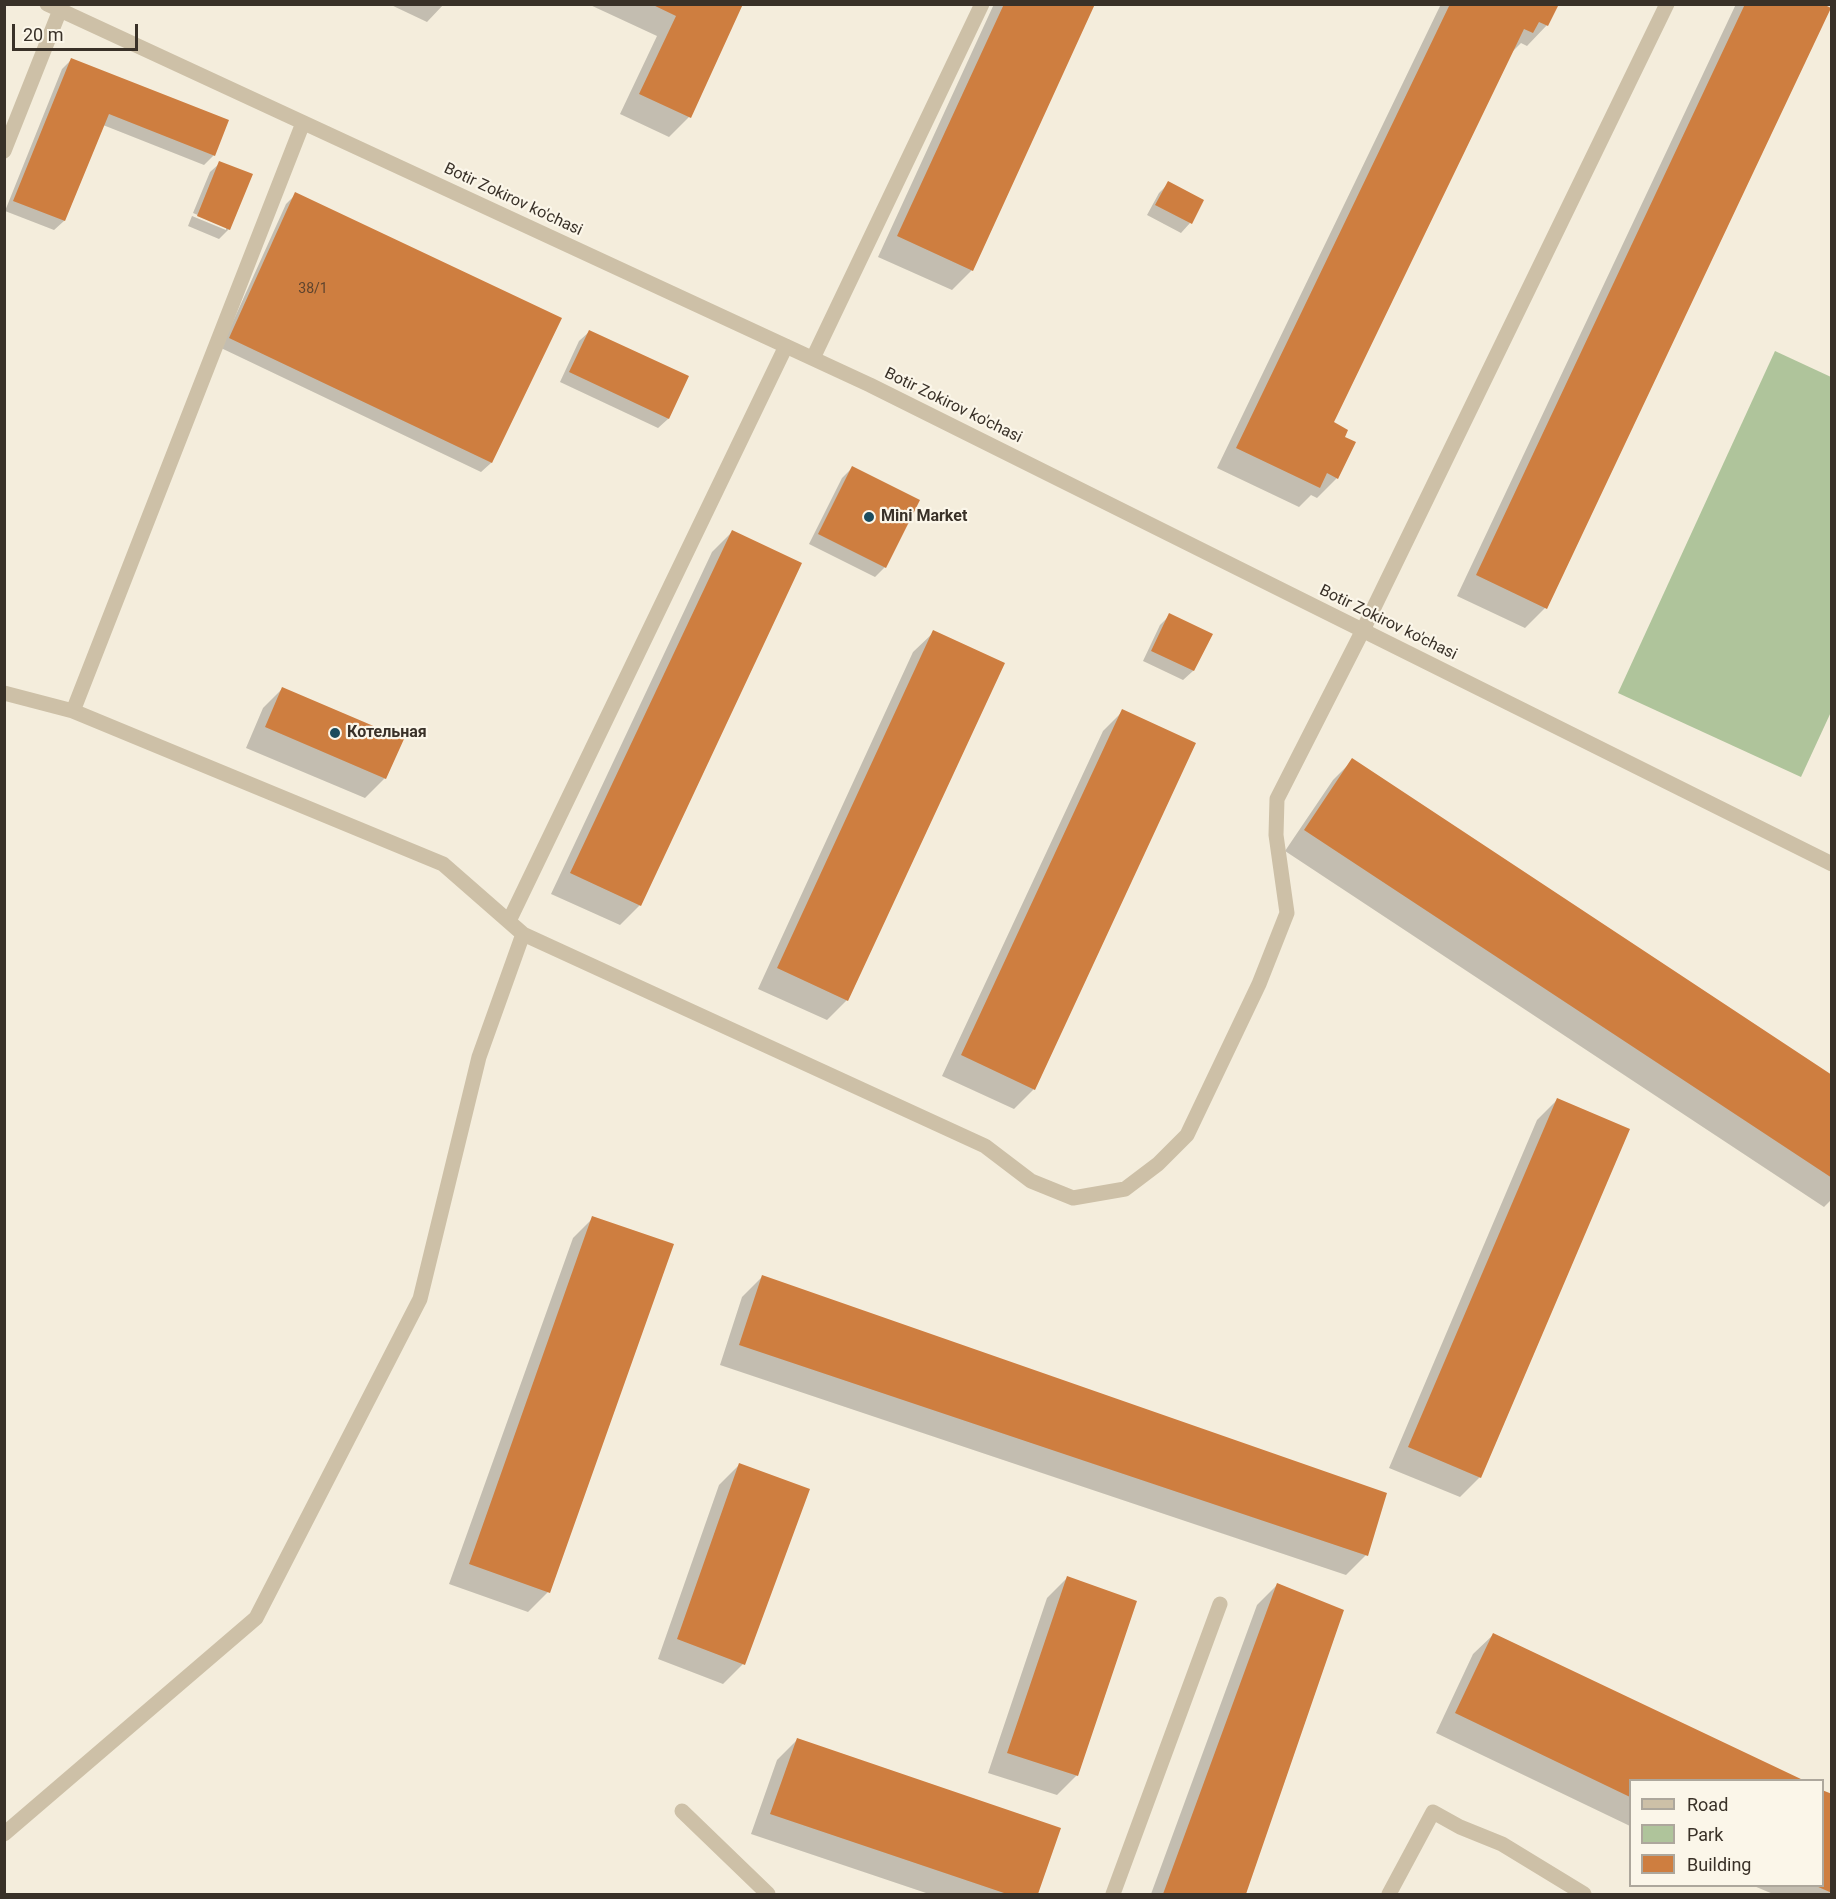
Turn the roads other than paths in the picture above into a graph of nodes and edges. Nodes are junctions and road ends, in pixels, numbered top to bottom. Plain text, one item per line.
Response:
1 (982, 4) edge
2 (1667, 4) edge
3 (54, 7) edge
4 (303, 123) junction
5 (4, 151) edge
6 (786, 346) junction
7 (813, 358) junction
8 (1363, 630) junction
9 (4, 693) edge
10 (73, 711) junction
11 (1832, 864) edge
12 (509, 921) junction
13 (523, 934) junction
14 (1220, 1604) dead end
15 (682, 1811) dead end
16 (4, 1834) edge
17 (768, 1894) edge
18 (1113, 1894) edge
19 (1389, 1894) edge
20 (1584, 1894) edge

1 - 7 street
2 - 8 street
3 - 4 street, Botir Zokirov ko'chasi
3 - 5 street
4 - 6 street, Botir Zokirov ko'chasi
4 - 10 street
6 - 7 street, Botir Zokirov ko'chasi
6 - 12 street
7 - 8 street, Botir Zokirov ko'chasi
8 - 11 street, Botir Zokirov ko'chasi
8 - 13 street
9 - 10 street
10 - 12 street
12 - 13 street
13 - 16 street
14 - 18 street
15 - 17 street
19 - 20 street

